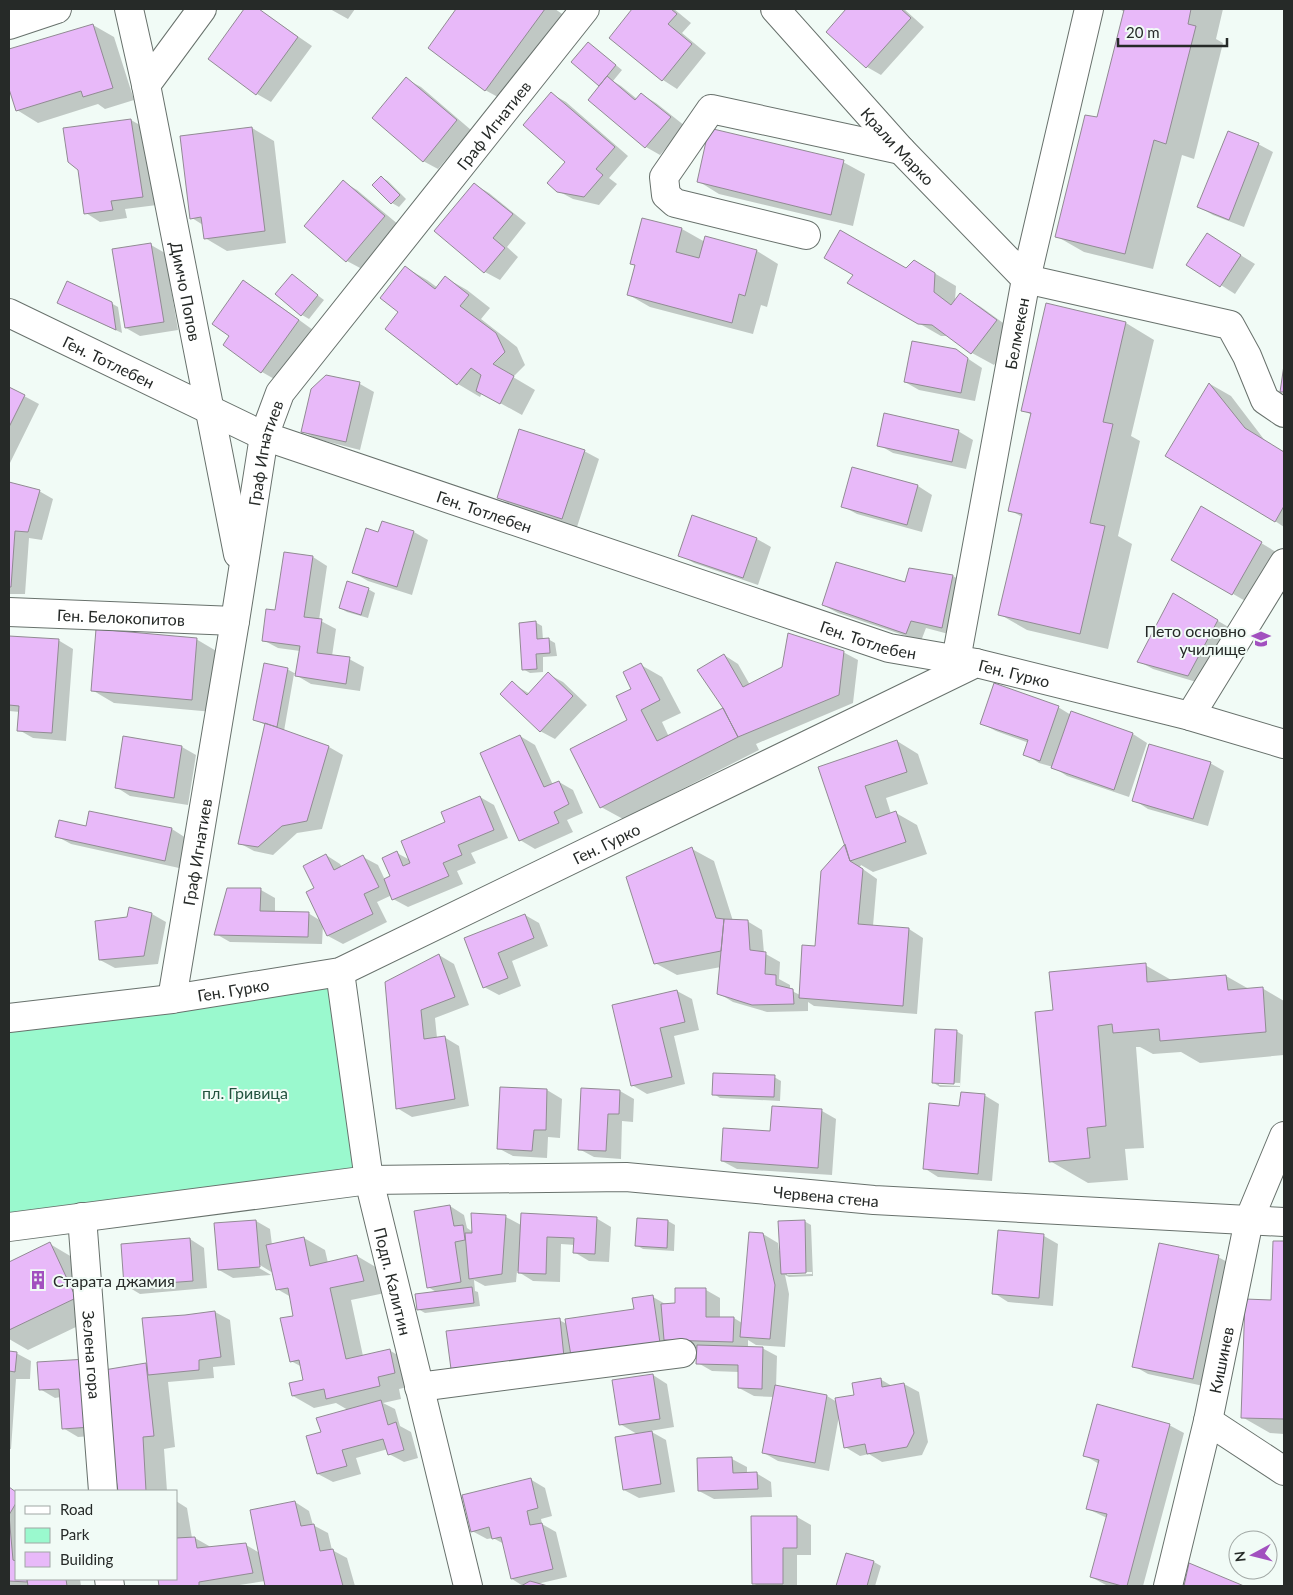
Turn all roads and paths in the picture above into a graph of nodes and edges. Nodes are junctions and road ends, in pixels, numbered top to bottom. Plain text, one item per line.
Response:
1 (57, 9) edge
2 (129, 9) edge
3 (202, 9) edge
4 (584, 9) edge
5 (775, 9) edge
6 (1089, 9) edge
7 (9, 24) edge
8 (146, 85) junction
9 (901, 150) junction
10 (806, 236) dead end
11 (1026, 279) junction
12 (9, 313) edge
13 (210, 410) junction
14 (1284, 413) edge
15 (264, 436) junction
16 (1284, 562) edge
17 (242, 572) junction
18 (9, 612) edge
19 (235, 621) junction
20 (966, 662) junction
21 (1190, 716) junction
22 (1284, 744) edge
23 (340, 972) junction
24 (172, 999) junction
25 (9, 1018) edge
26 (1284, 1136) edge
27 (370, 1180) junction
28 (82, 1217) junction
29 (1249, 1220) junction
30 (1284, 1222) edge
31 (9, 1227) edge
32 (682, 1353) dead end
33 (419, 1387) junction
34 (1208, 1421) junction
35 (1284, 1471) edge
36 (103, 1490) edge
37 (468, 1586) edge
38 (1168, 1586) edge

1 - 7 street
2 - 8 street, Димчо Попов
3 - 8 street
4 - 15 street, Граф Игнатиев
5 - 9 street, Крали Марко
6 - 11 street, Белмекен
8 - 13 street, Димчо Попов
9 - 10 street
9 - 11 street, Крали Марко
11 - 14 street
11 - 20 street, Белмекен
12 - 13 street, Ген. Тотлебен
13 - 15 street, Ген. Тотлебен
13 - 17 street, Димчо Попов
15 - 17 street, Граф Игнатиев
15 - 20 street, Ген. Тотлебен
16 - 21 street
17 - 19 street, Граф Игнатиев
18 - 19 street, Ген. Белокопитов
19 - 24 street, Граф Игнатиев
20 - 21 street, Ген. Гурко
20 - 23 street, Ген. Гурко
21 - 22 street, Ген. Гурко
23 - 24 street, Ген. Гурко
23 - 27 street, Подп. Калитин
24 - 25 street, Ген. Гурко
26 - 29 street, Кишинев
27 - 28 street, Червена стена
27 - 29 street, Червена стена
27 - 33 street, Подп. Калитин
28 - 31 street, Червена стена
28 - 36 street, Зелена гора
29 - 30 street, Червена стена
29 - 34 street, Кишинев
32 - 33 street
33 - 37 street, Подп. Калитин
34 - 35 street
34 - 38 street, Кишинев

